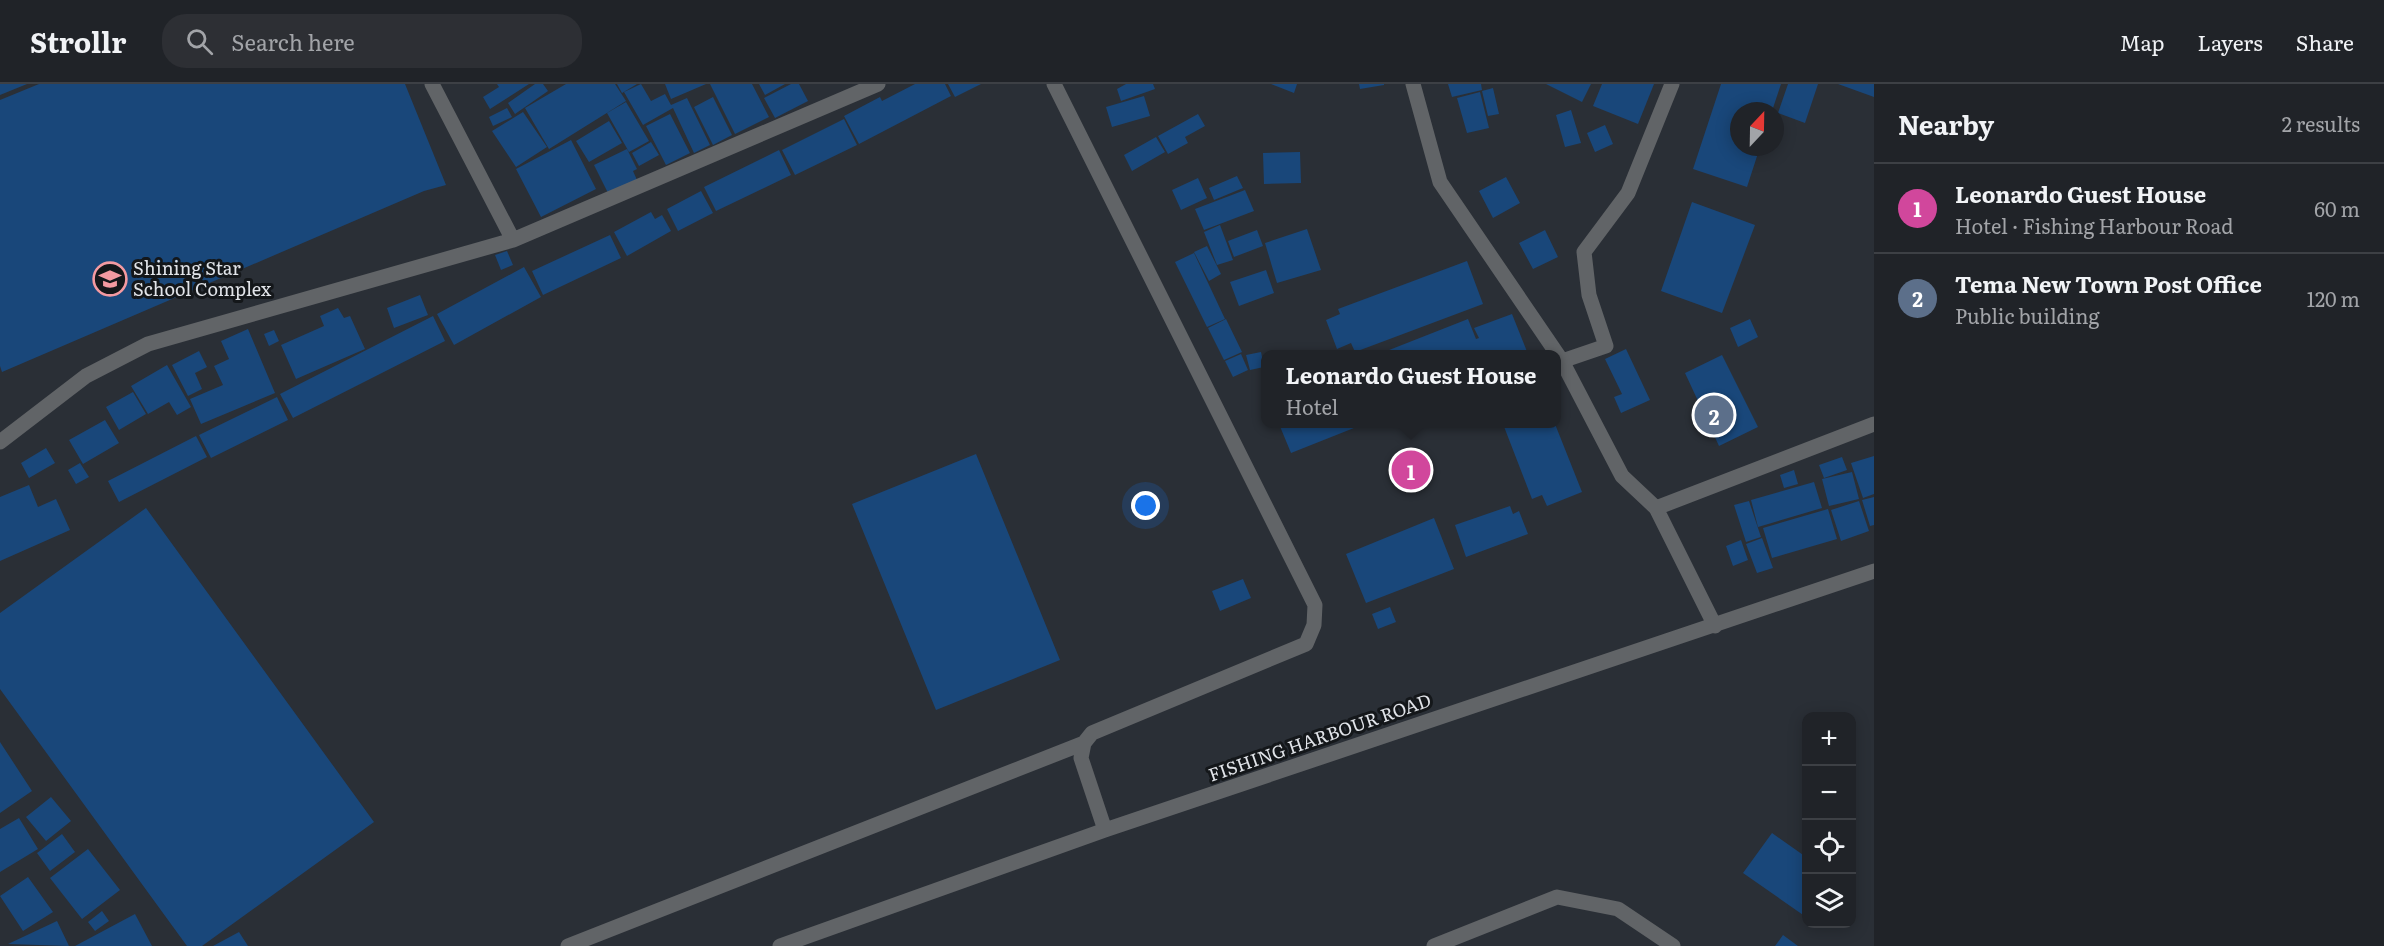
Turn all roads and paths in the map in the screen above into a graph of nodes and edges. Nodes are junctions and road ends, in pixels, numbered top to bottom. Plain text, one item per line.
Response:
1 (432, 84) edge
2 (879, 84) edge
3 (1054, 84) edge
4 (1413, 84) edge
5 (1672, 84) edge
6 (513, 240) junction
7 (1555, 350) edge
8 (1562, 361) joint
9 (1874, 424) edge
10 (0, 442) edge
11 (1656, 508) junction
12 (1874, 571) edge
13 (1715, 626) junction
14 (1084, 743) junction
15 (1105, 830) junction
16 (568, 946) edge
17 (780, 946) edge
18 (1434, 946) edge
19 (1673, 946) edge

1 - 6 street
2 - 6 street
3 - 14 street
4 - 7 street
5 - 8 street
6 - 10 street
8 - 11 street
9 - 11 street
11 - 13 street
12 - 13 street, FISHING HARBOUR ROAD
13 - 15 street, FISHING HARBOUR ROAD
14 - 15 street
14 - 16 street
15 - 17 street, FISHING HARBOUR ROAD
18 - 19 street

